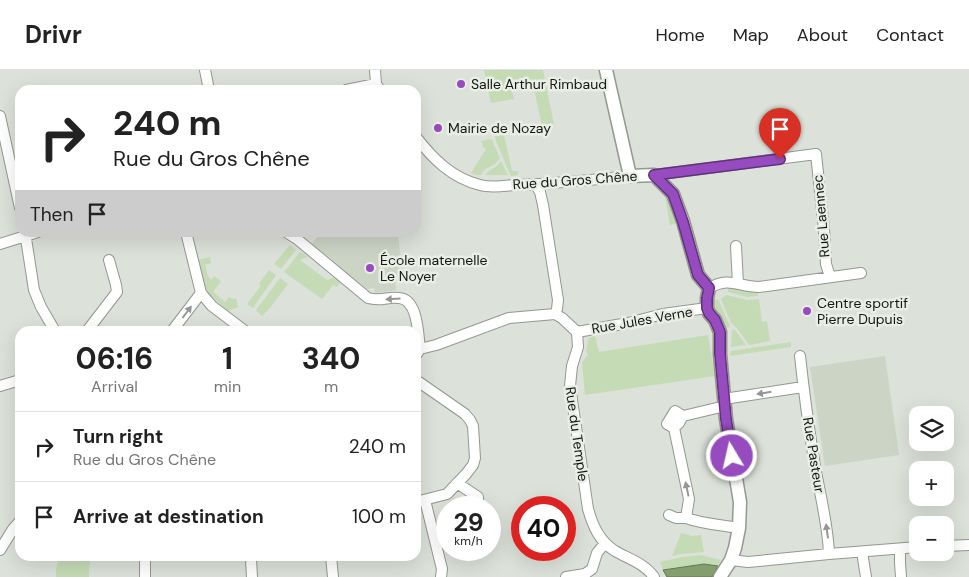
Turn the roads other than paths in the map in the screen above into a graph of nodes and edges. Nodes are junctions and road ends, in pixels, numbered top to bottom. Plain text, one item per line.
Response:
1 (205, 70) edge
2 (375, 70) edge
3 (606, 70) edge
4 (208, 85) edge
5 (378, 85) edge
6 (0, 116) edge
7 (421, 143) edge
8 (816, 154) joint
9 (654, 175) junction
10 (630, 176) junction
11 (15, 185) edge
12 (536, 185) junction
13 (18, 237) edge
14 (26, 237) edge
15 (187, 237) edge
16 (299, 238) edge
17 (0, 244) edge
18 (736, 246) dead end
19 (109, 260) dead end
20 (861, 273) dead end
21 (830, 278) junction
22 (738, 284) junction
23 (709, 288) junction
24 (201, 292) junction
25 (707, 308) junction
26 (555, 314) junction
27 (52, 326) edge
28 (91, 326) edge
29 (176, 326) edge
30 (238, 326) edge
31 (416, 326) edge
32 (577, 332) junction
33 (421, 351) edge
34 (800, 356) dead end
35 (15, 382) edge
36 (421, 383) edge
37 (0, 386) edge
38 (803, 387) junction
39 (725, 403) junction
40 (458, 483) junction
41 (477, 496) edge
42 (421, 501) edge
43 (669, 515) dead end
44 (686, 518) junction
45 (15, 527) edge
46 (738, 528) junction
47 (605, 543) junction
48 (969, 545) edge
49 (954, 546) edge
50 (900, 548) junction
51 (909, 548) edge
52 (0, 550) edge
53 (862, 552) junction
54 (829, 554) junction
55 (731, 560) junction
56 (145, 561) edge
57 (251, 561) edge
58 (331, 561) edge
59 (145, 577) edge
60 (252, 577) edge
61 (333, 577) edge
62 (441, 577) edge
63 (566, 577) edge
64 (654, 577) edge
65 (720, 577) edge
66 (866, 577) edge
67 (901, 577) edge

1 - 4 street
2 - 5 street
3 - 10 street
6 - 11 street
7 - 12 street, Rue du Gros Chêne
8 - 9 street, Rue du Gros Chêne
8 - 21 street, Rue Laennec
9 - 10 street, Rue du Gros Chêne
9 - 23 street
10 - 12 street, Rue du Gros Chêne
12 - 26 street
13 - 17 street
14 - 27 street
15 - 24 street
31 -> 16 street
18 - 22 street
19 - 28 street
20 - 21 street, Rue Laennec
21 - 22 street, Rue Laennec
22 - 23 street, Rue Laennec
23 - 25 street
29 -> 24 street
24 - 30 street
25 - 32 street, Rue Jules Verne
25 - 39 street
26 - 32 street
26 - 33 street
32 - 47 street, Rue du Temple
34 - 38 street, Rue Pasteur
35 - 37 street
36 - 40 street
38 -> 39 street
54 -> 38 street, Rue Pasteur
44 -> 39 street
39 - 46 street
40 - 41 street
40 - 42 street
42 - 62 street
43 - 44 street
44 - 46 street
45 - 52 street
46 - 55 street
47 - 63 street
47 - 64 street, Rue du Temple
48 - 49 street
50 - 51 street
50 - 53 street
50 - 67 street
53 - 54 street
53 - 66 street
54 - 55 street
55 - 65 street
56 - 59 street
57 - 60 street
58 - 61 street

